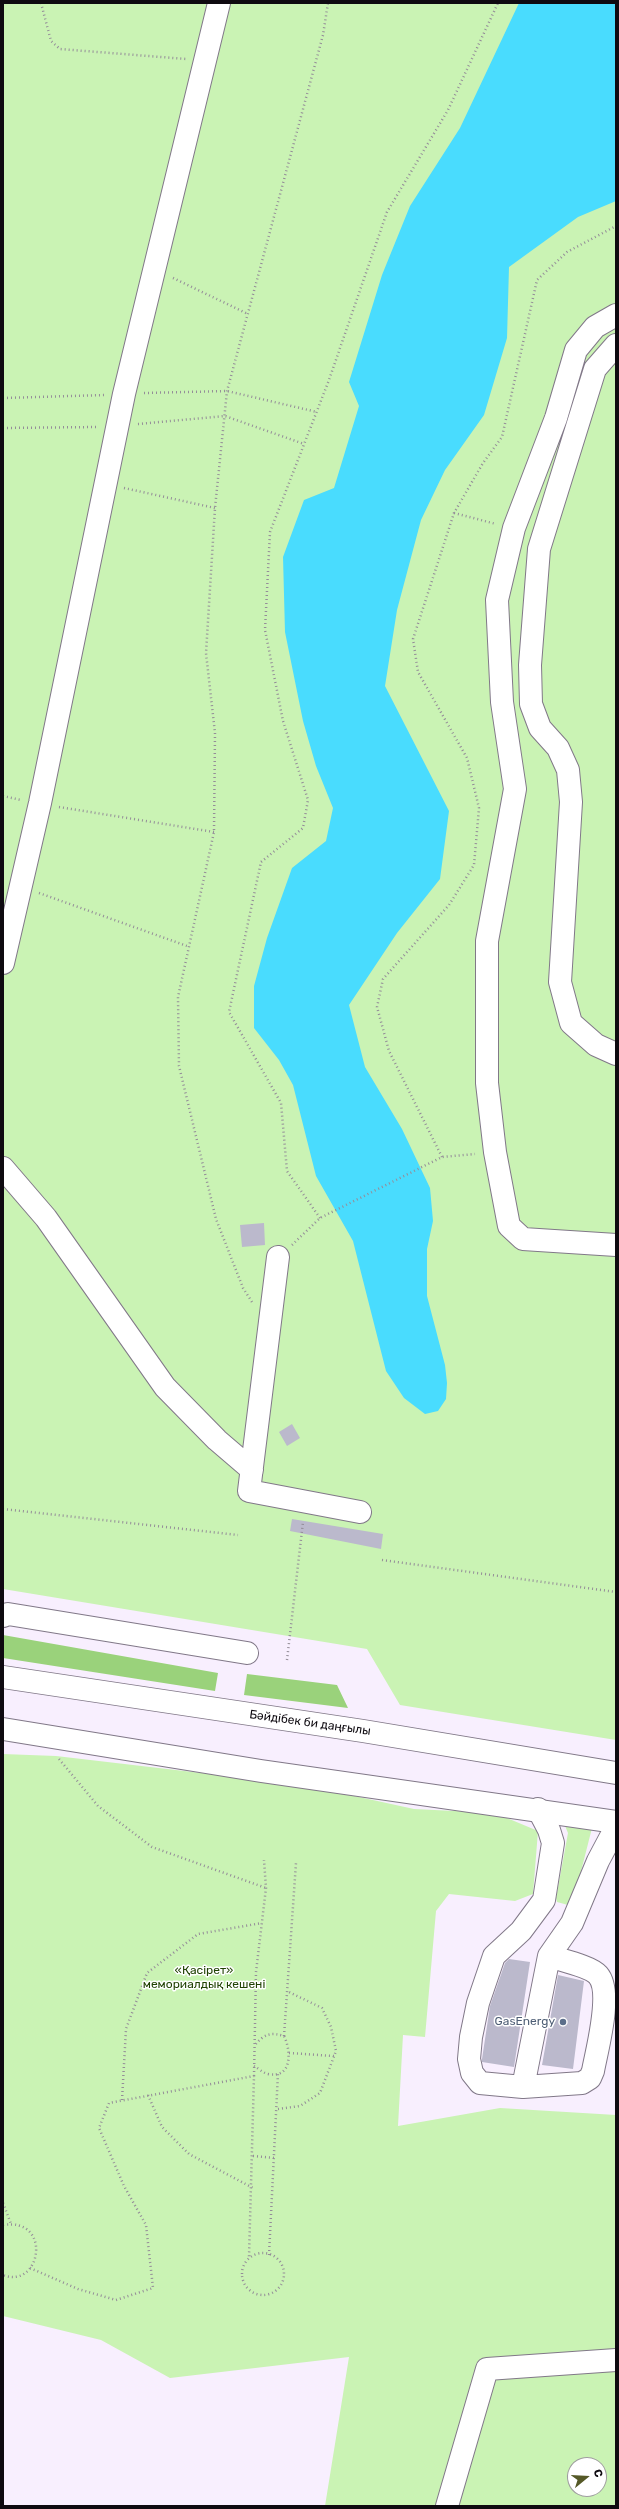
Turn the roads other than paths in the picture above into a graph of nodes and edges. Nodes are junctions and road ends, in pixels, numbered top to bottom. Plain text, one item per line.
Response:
1 (219, 3) edge
2 (616, 315) edge
3 (616, 345) edge
4 (3, 963) edge
5 (616, 1054) edge
6 (3, 1168) edge
7 (616, 1245) edge
8 (278, 1257) road end
9 (252, 1470) junction
10 (360, 1512) dead end
11 (3, 1616) edge
12 (247, 1653) dead end
13 (3, 1677) edge
14 (3, 1729) edge
15 (616, 1773) edge
16 (538, 1809) junction
17 (616, 1822) edge
18 (616, 1827) edge
19 (549, 1956) junction
20 (523, 2087) junction
21 (616, 2360) edge
22 (447, 2506) edge

1 - 4 main road
2 - 7 main road
3 - 5 main road
6 - 9 main road
8 - 9 main road
9 - 10 main road
11 - 12 main road
13 - 15 main road, Бәйдібек би даңғылы
14 - 16 main road
16 - 17 main road
16 - 20 main road
18 - 19 main road
19 - 20 main road
19 - 20 main road
21 - 22 main road

